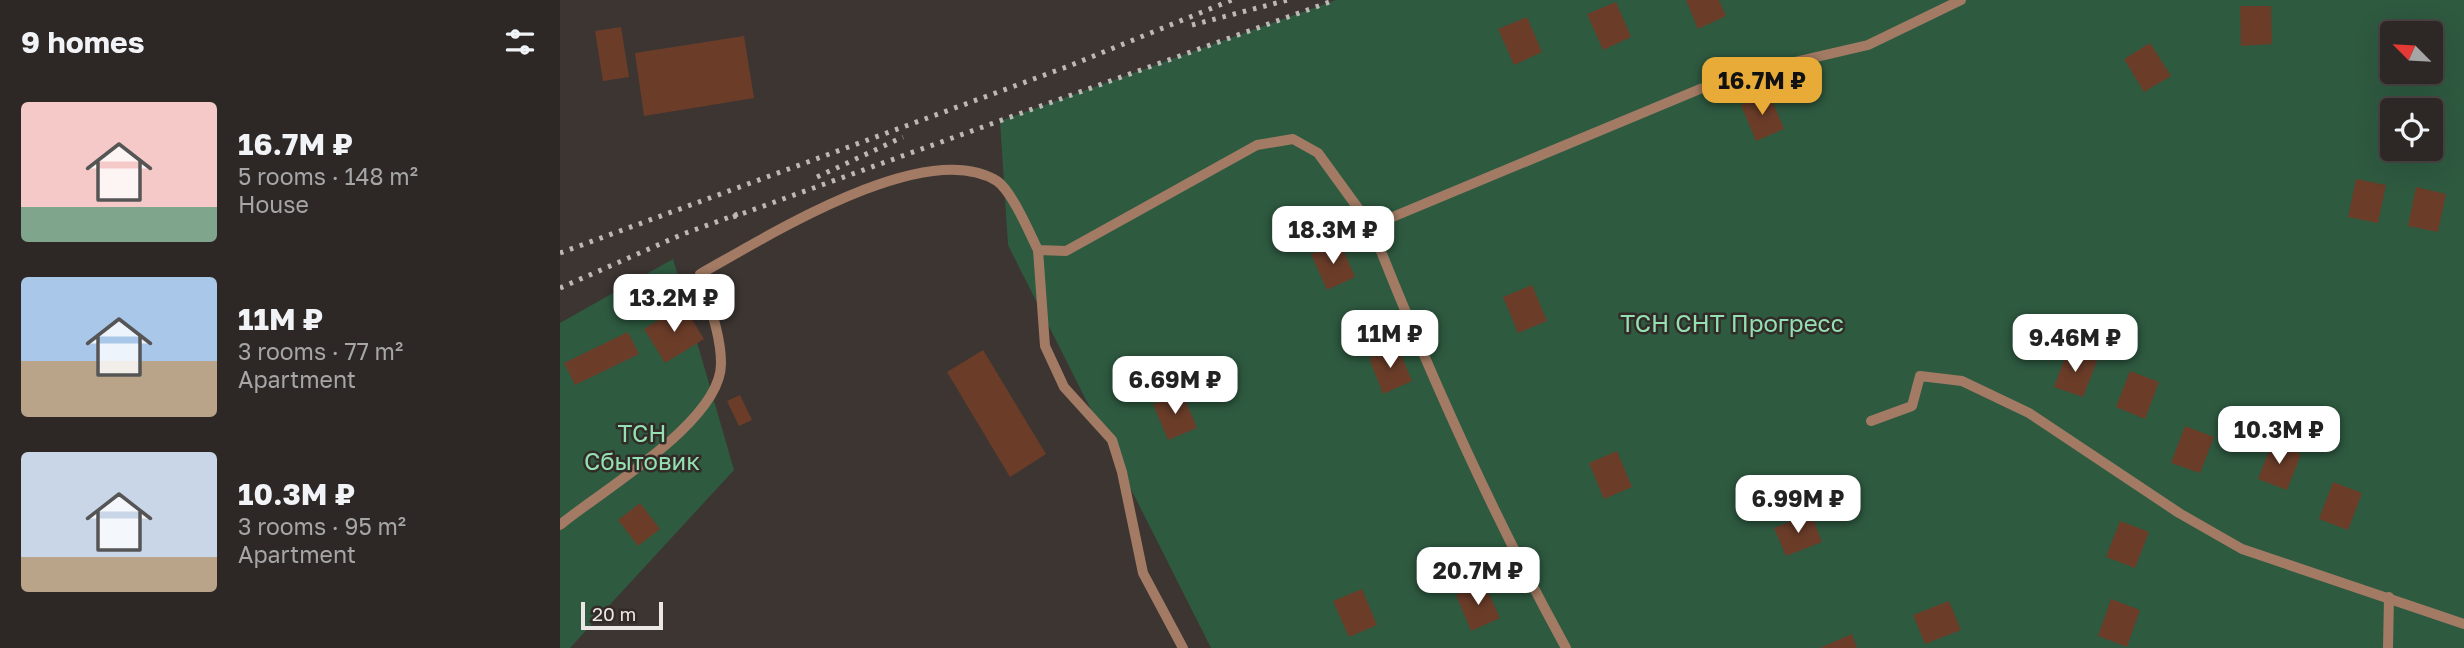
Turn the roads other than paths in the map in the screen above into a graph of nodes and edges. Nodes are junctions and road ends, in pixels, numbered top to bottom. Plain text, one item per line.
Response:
1 (1961, 0) edge
2 (1371, 226) junction
3 (1038, 250) junction
4 (1871, 421) dead end
5 (560, 525) edge
6 (2389, 597) junction
7 (2464, 624) edge
8 (1182, 648) edge
9 (1566, 648) edge
10 (2388, 648) edge

1 - 2 lane
2 - 3 lane
2 - 9 lane
3 - 5 lane
3 - 8 lane
4 - 6 lane
6 - 7 lane
6 - 10 lane

